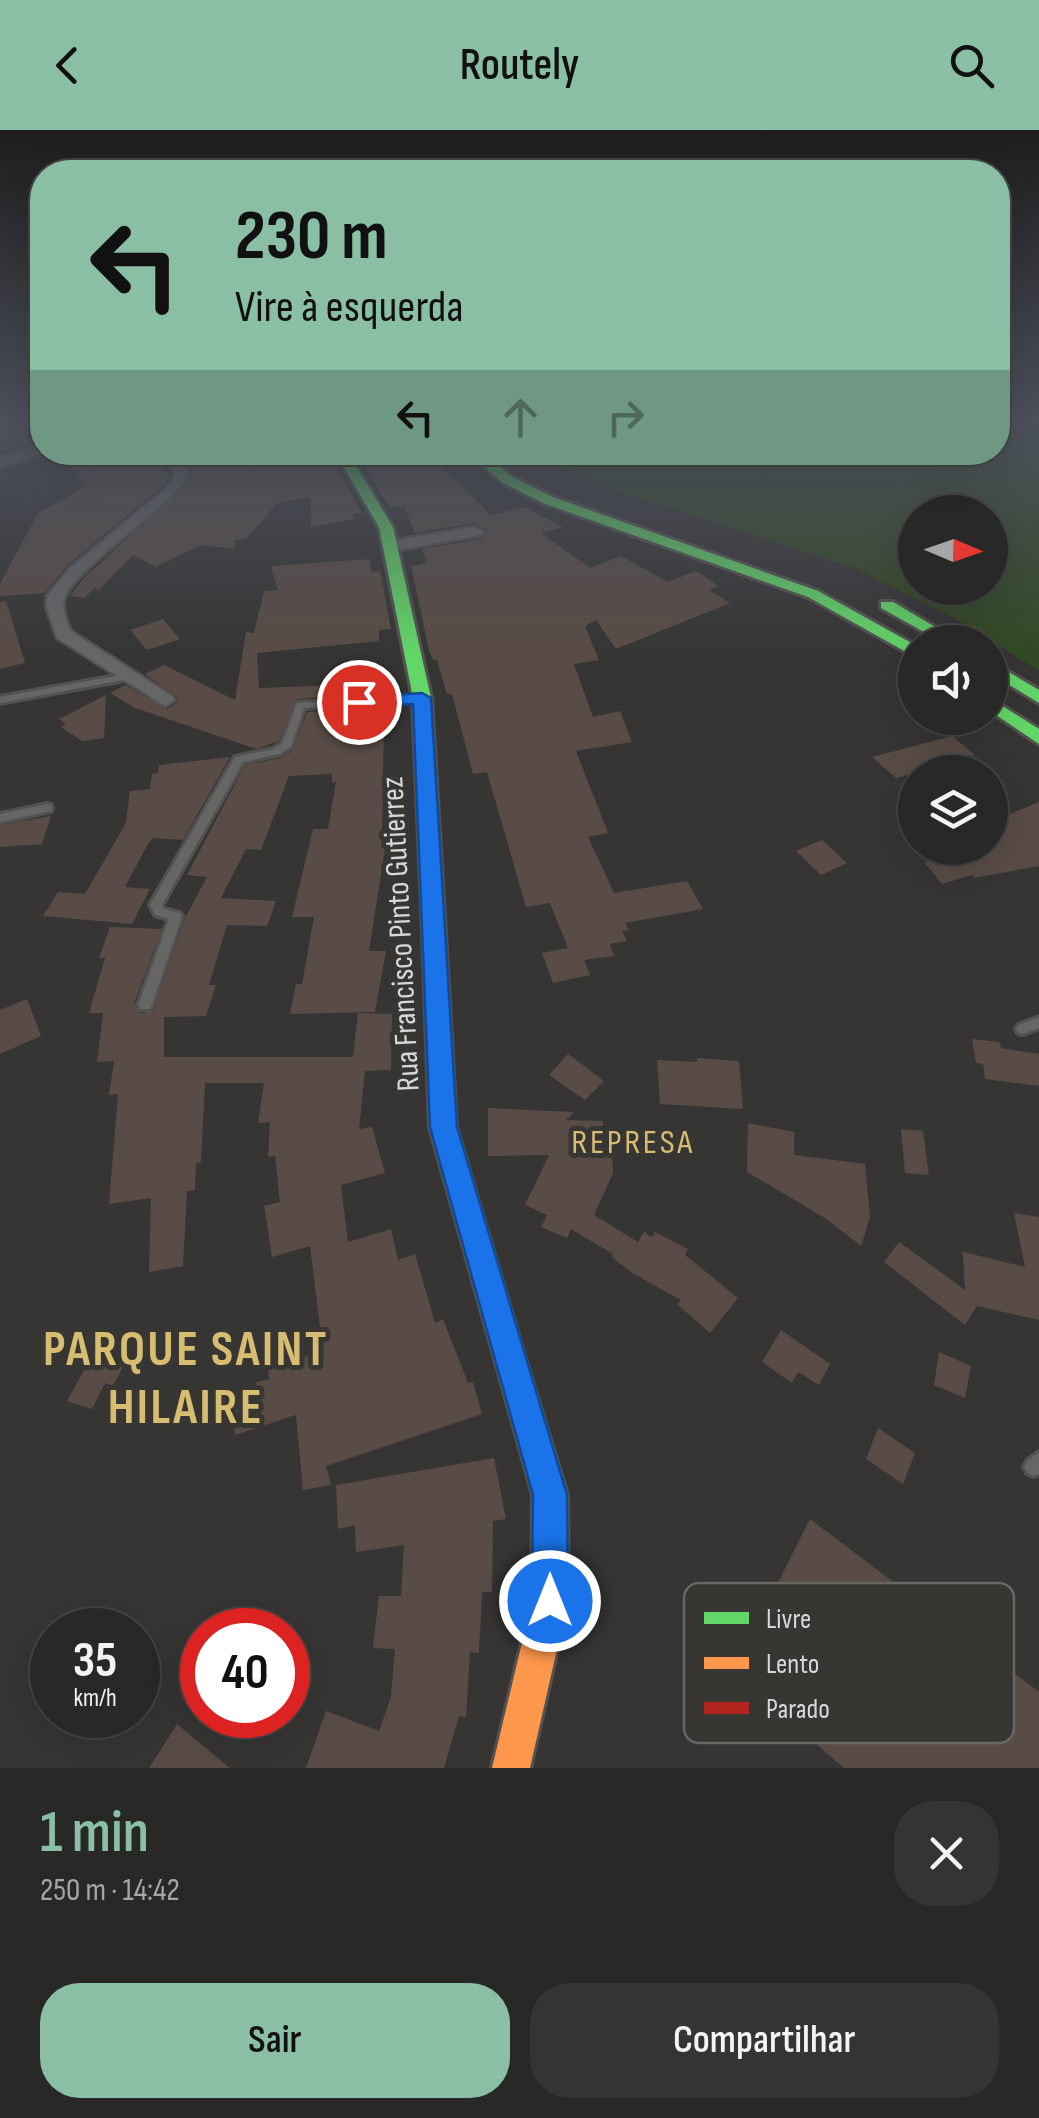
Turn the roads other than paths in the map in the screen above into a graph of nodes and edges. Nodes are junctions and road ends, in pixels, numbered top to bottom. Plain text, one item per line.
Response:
1 (159, 501) edge
2 (371, 501) edge
3 (552, 501) edge
4 (611, 501) edge
5 (476, 532) dead end
6 (392, 546) junction
7 (828, 576) dead end
8 (860, 592) dead end
9 (921, 625) edge
10 (898, 642) edge
11 (126, 677) junction
12 (1008, 678) edge
13 (422, 698) junction
14 (1039, 698) edge
15 (0, 700) edge
16 (164, 700) dead end
17 (1008, 716) edge
18 (1039, 738) edge
19 (47, 808) dead end
20 (0, 818) edge
21 (145, 1005) dead end
22 (1039, 1022) edge
23 (1022, 1029) dead end
24 (510, 1768) edge

1 - 11 street
2 - 6 main road, Rua Francisco Pinto Gutierrez
3 - 10 main road
4 - 7 main road
5 - 6 street
6 - 13 main road, Rua Francisco Pinto Gutierrez
8 - 9 main road
11 - 15 lane
11 - 16 street
12 - 14 main road
13 - 21 lane
13 - 24 main road, Rua Francisco Pinto Gutierrez
17 - 18 main road
19 - 20 lane
22 - 23 lane

